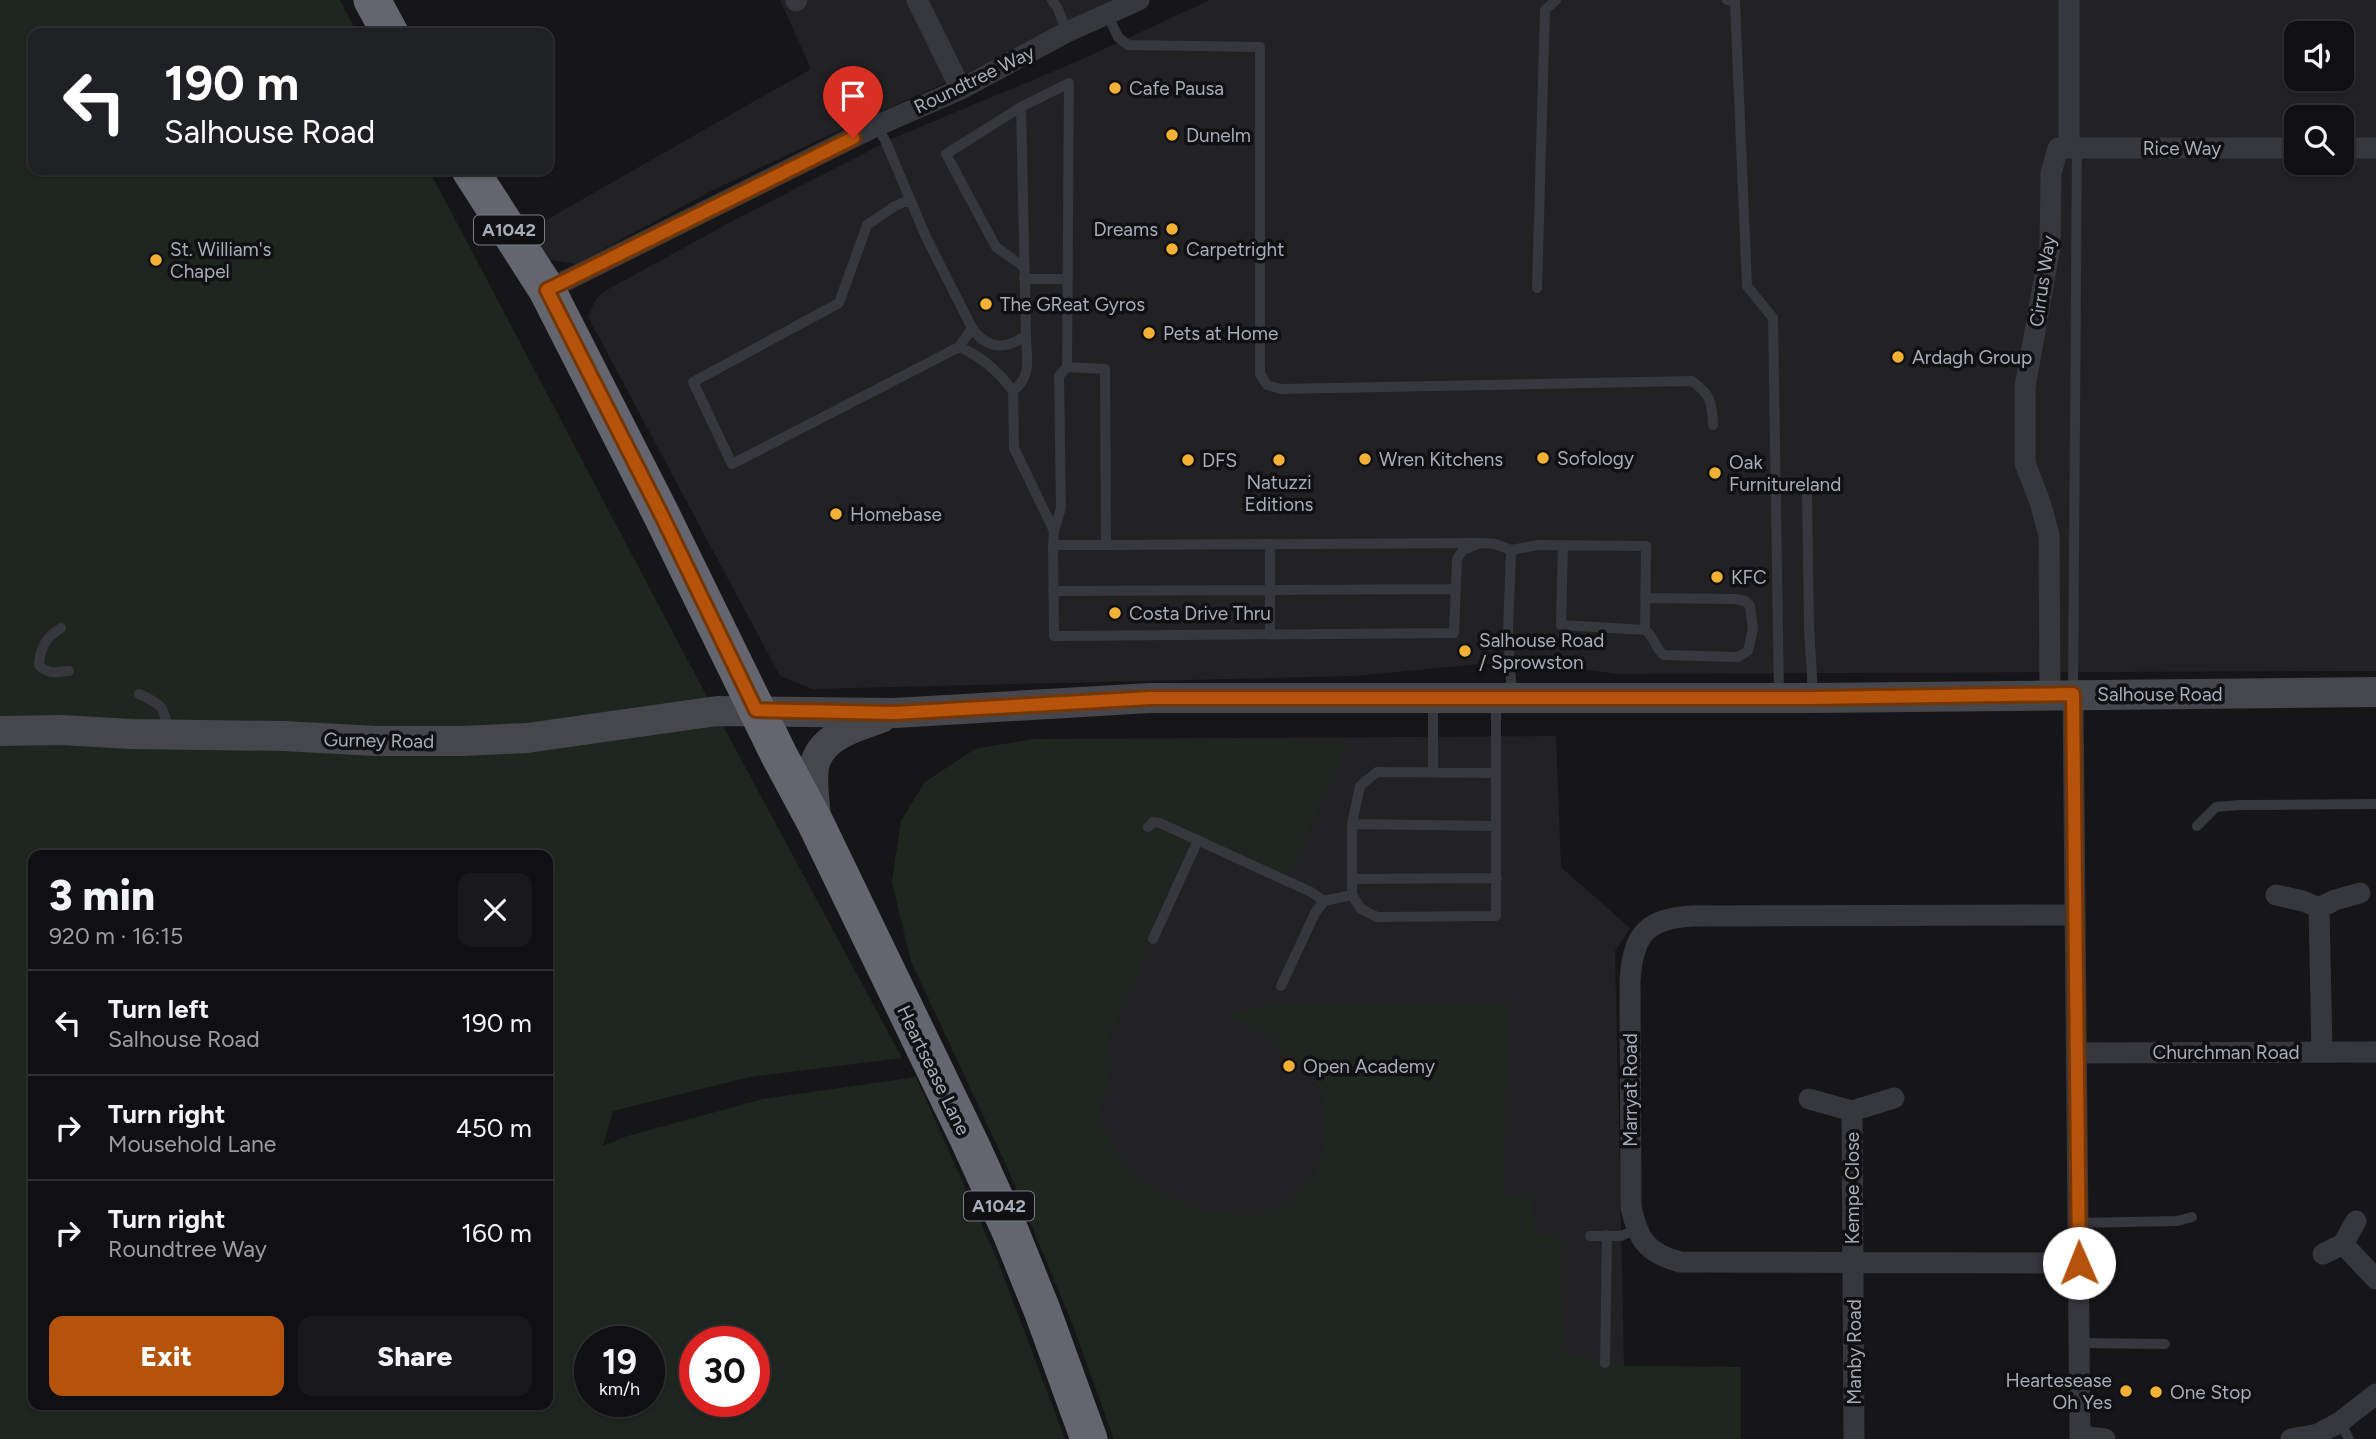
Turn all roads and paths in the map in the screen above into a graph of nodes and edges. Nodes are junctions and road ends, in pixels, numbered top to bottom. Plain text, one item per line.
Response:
1 (372, 0) edge
2 (917, 0) edge
3 (1052, 0) edge
4 (1139, 0) edge
5 (1556, 0) edge
6 (1727, 0) edge
7 (2069, 0) edge
8 (1108, 16) junction
9 (387, 28) edge
10 (1068, 32) junction
11 (961, 89) junction
12 (1021, 107) junction
13 (876, 126) junction
14 (2073, 148) junction
15 (2284, 148) edge
16 (2354, 148) edge
17 (2376, 148) edge
18 (473, 175) edge
19 (909, 200) junction
20 (1024, 273) junction
21 (1068, 279) junction
22 (1537, 289) dead end
23 (547, 290) junction
24 (972, 328) junction
25 (1026, 335) junction
26 (959, 347) junction
27 (1068, 367) junction
28 (1013, 391) junction
29 (1713, 425) dead end
30 (1807, 490) dead end
31 (1054, 531) junction
32 (1482, 542) junction
33 (1270, 544) junction
34 (1053, 545) junction
35 (1106, 545) junction
36 (1563, 545) junction
37 (1511, 550) junction
38 (1456, 589) junction
39 (1270, 590) junction
40 (1053, 591) junction
41 (1645, 598) junction
42 (61, 628) dead end
43 (1645, 630) junction
44 (1270, 635) junction
45 (69, 671) dead end
46 (2376, 692) edge
47 (139, 694) dead end
48 (2062, 694) junction
49 (1433, 697) junction
50 (1504, 697) junction
51 (1779, 698) junction
52 (1813, 698) junction
53 (756, 710) junction
54 (895, 713) junction
55 (0, 731) edge
56 (167, 734) junction
57 (1433, 772) junction
58 (1495, 773) junction
59 (2376, 804) edge
60 (816, 824) junction
61 (1352, 824) junction
62 (1496, 826) junction
63 (2197, 826) dead end
64 (1148, 827) dead end
65 (1198, 840) junction
66 (1497, 878) junction
67 (1352, 879) junction
68 (2360, 893) dead end
69 (1352, 895) junction
70 (2276, 895) dead end
71 (1324, 901) junction
72 (2319, 908) junction
73 (2075, 915) junction
74 (1153, 939) dead end
75 (1281, 986) dead end
76 (2322, 1052) junction
77 (2376, 1052) edge
78 (2077, 1053) junction
79 (1894, 1098) dead end
80 (1809, 1099) dead end
81 (1852, 1111) junction
82 (2192, 1217) dead end
83 (2356, 1221) dead end
84 (2078, 1223) junction
85 (1637, 1229) junction
86 (1607, 1235) junction
87 (1590, 1236) dead end
88 (2343, 1244) junction
89 (2323, 1254) dead end
90 (2079, 1263) junction
91 (1853, 1264) junction
92 (2376, 1279) edge
93 (2080, 1343) junction
94 (2165, 1344) dead end
95 (1605, 1363) dead end
96 (2376, 1394) edge
97 (2345, 1431) edge
98 (2080, 1438) edge
99 (1089, 1439) edge
100 (1854, 1439) edge
101 (2105, 1439) edge
102 (2291, 1439) edge

1 - 9 highway
2 - 11 street
3 - 10 lane
4 - 8 street, Roundtree Way
5 - 22 lane
6 - 51 lane
7 - 14 street
8 - 10 street, Roundtree Way
8 - 29 lane
10 - 11 street, Roundtree Way
11 - 13 street, Roundtree Way
12 - 20 lane
12 - 20 lane
12 - 21 lane
13 - 19 lane
13 - 23 street, Roundtree Way
14 - 15 street, Rice Way
14 - 48 lane
14 - 48 street, Cirrus Way
16 - 17 street
18 - 23 highway, A1042
19 - 24 lane
19 - 26 lane
20 - 21 lane
20 - 25 lane
21 - 27 lane
23 - 53 highway, A1042
24 - 25 lane
24 - 26 lane
25 - 28 lane
26 - 28 lane
27 - 31 lane
27 - 35 lane
28 - 31 lane
30 - 52 lane
31 - 34 lane
32 - 33 lane
32 - 37 lane
32 - 38 lane
33 - 35 lane
33 - 39 lane
34 - 35 lane
34 - 40 lane
36 - 37 lane
36 - 41 lane
36 - 43 lane
37 - 50 lane
38 - 39 lane
38 - 44 lane
39 - 40 lane
39 - 44 lane
40 - 44 lane
41 - 43 lane
41 - 43 lane
42 - 45 lane
46 - 48 street, Salhouse Road
47 - 56 lane
48 - 52 street, Salhouse Road
48 - 73 street
49 - 50 street, Salhouse Road
49 - 54 street, Salhouse Road
49 - 57 lane
50 - 51 street, Salhouse Road
50 - 58 lane
51 - 52 street, Salhouse Road
53 - 54 street, Salhouse Road
53 - 56 street, Gurney Road
53 - 60 highway, Heartsease Lane / A1042
54 - 60 street, Salhouse Road
55 - 56 street, Gurney Road
57 - 58 lane
57 - 61 lane
58 - 62 lane
59 - 63 lane
60 - 99 highway, Heartsease Lane / A1042
61 - 62 lane
61 - 67 lane
62 - 66 lane
64 - 65 lane
65 - 71 lane
65 - 74 lane
66 - 67 lane
66 - 69 lane
67 - 69 lane
68 - 72 street
69 - 71 lane
70 - 72 street
71 - 75 lane
72 - 76 street
73 - 78 street
73 - 85 street, Marryat Road
76 - 77 street, Churchman Road
76 - 78 street, Churchman Road
78 - 84 street
79 - 81 street, Kempe Close
80 - 81 street, Kempe Close
81 - 91 street, Kempe Close
82 - 84 lane
83 - 88 street
84 - 90 street
85 - 86 lane
85 - 91 street
86 - 87 lane
86 - 95 lane
88 - 89 street
88 - 92 street
90 - 91 street
90 - 93 street
91 - 100 street, Manby Road
93 - 94 lane
93 - 98 street
96 - 97 street
97 - 102 street
98 - 101 street

